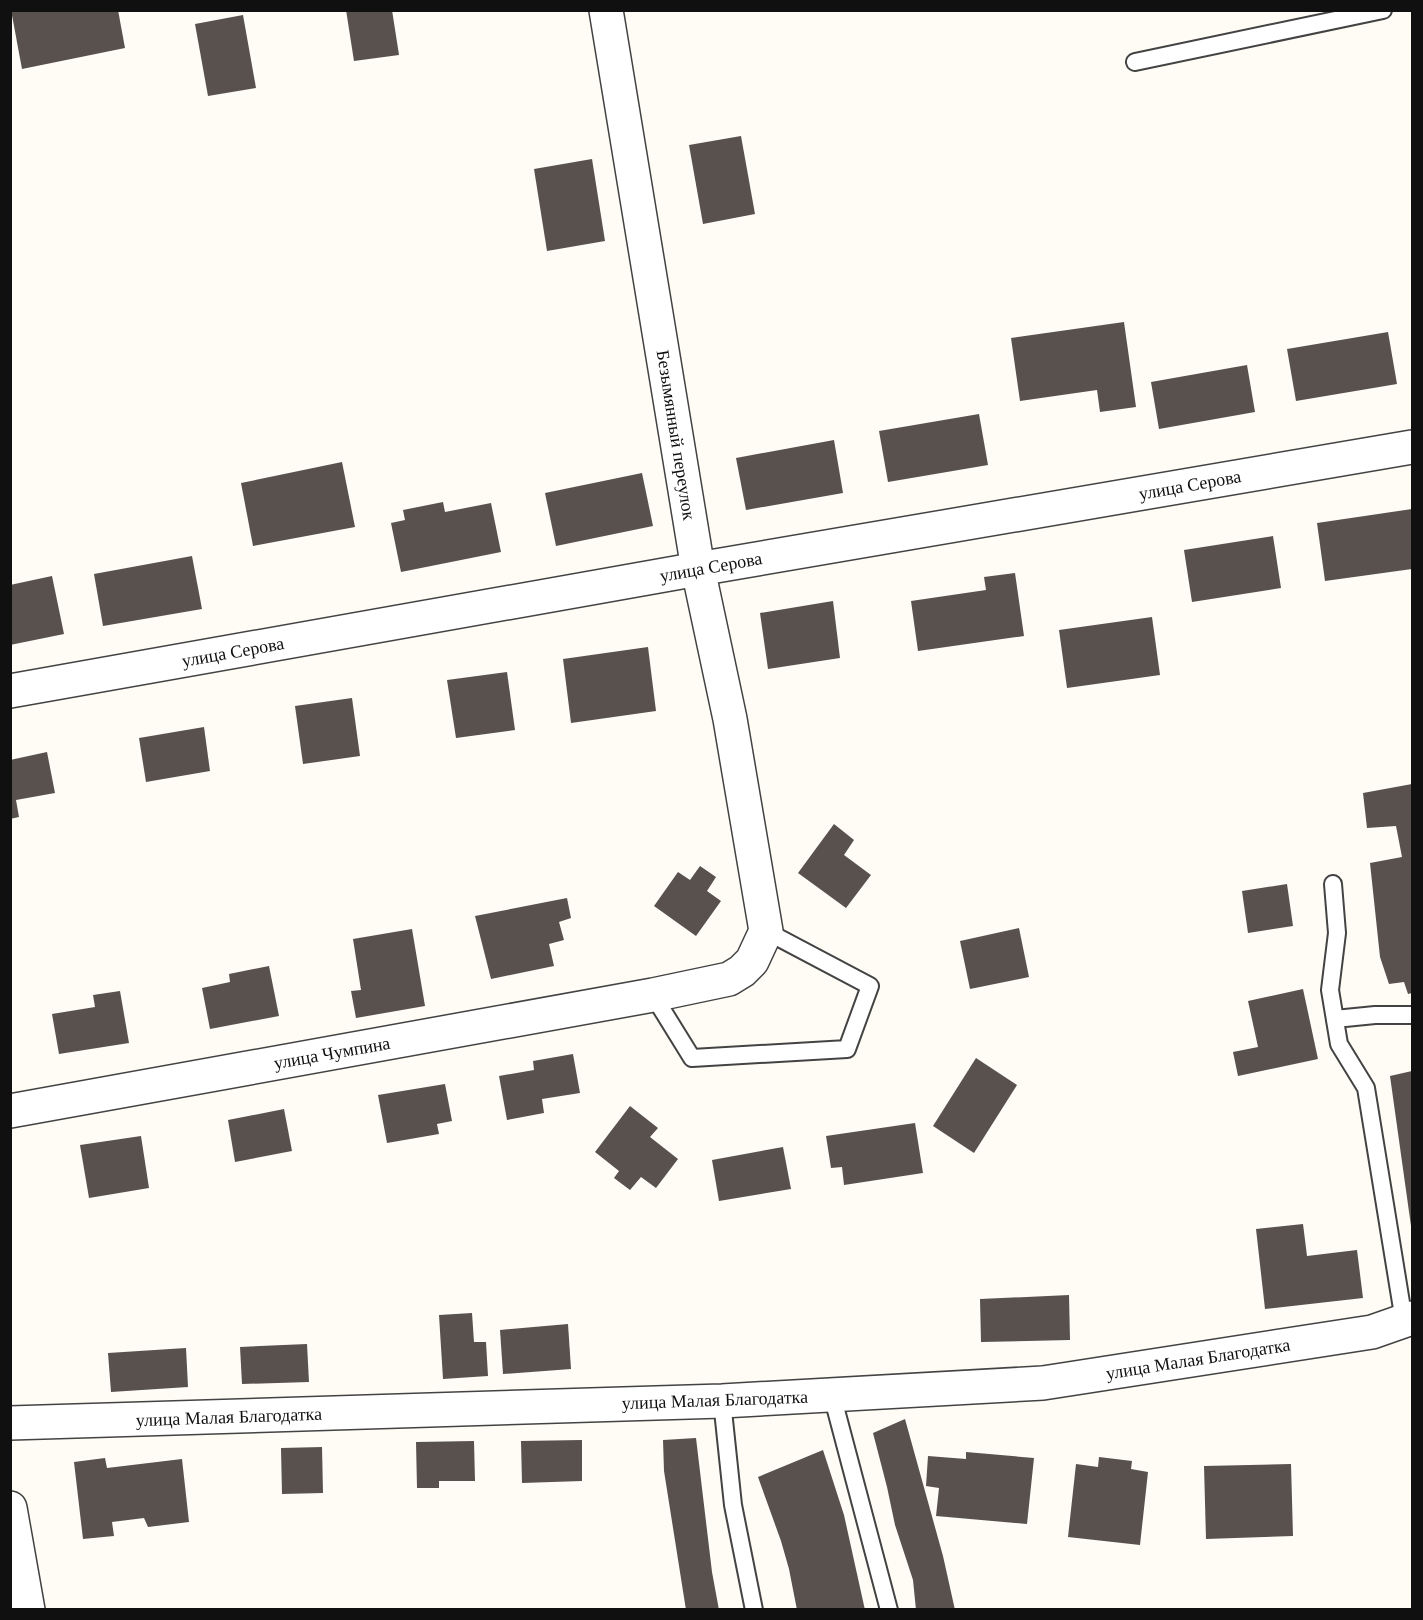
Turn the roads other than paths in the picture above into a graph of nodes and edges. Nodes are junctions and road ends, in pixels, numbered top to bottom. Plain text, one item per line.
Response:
1 (606, 10) edge
2 (1383, 10) edge
3 (1135, 62) dead end
4 (1413, 447) edge
5 (698, 569) junction
6 (10, 691) edge
7 (1332, 884) dead end
8 (766, 931) junction
9 (653, 995) junction
10 (1413, 1015) edge
11 (1335, 1019) junction
12 (10, 1111) edge
13 (1408, 1320) edge
14 (832, 1395) junction
15 (722, 1401) junction
16 (10, 1424) edge
17 (10, 1508) edge
18 (28, 1610) edge
19 (754, 1610) edge
20 (889, 1610) edge

1 - 5 street, Безымянный переулок
2 - 3 lane
4 - 5 street, улица Серова
5 - 6 street, улица Серова
5 - 8 street, Безымянный переулок
7 - 11 lane
8 - 9 street, улица Чумпина
8 - 9 lane
9 - 12 street, улица Чумпина
10 - 11 lane
11 - 13 lane
13 - 14 street, улица Малая Благодатка
14 - 15 street, улица Малая Благодатка
14 - 20 lane
15 - 16 street, улица Малая Благодатка
15 - 19 lane
17 - 18 street

